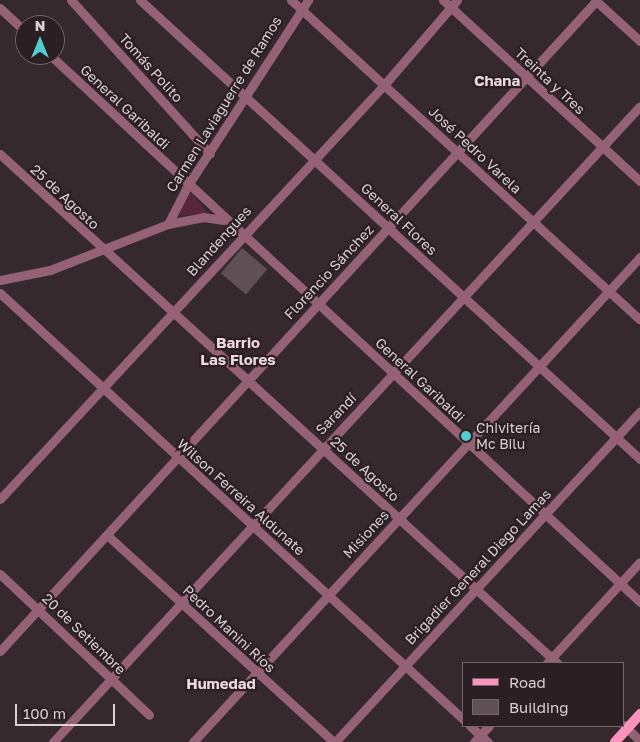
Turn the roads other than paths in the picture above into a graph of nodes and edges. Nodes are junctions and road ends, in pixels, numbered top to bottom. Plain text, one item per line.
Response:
1 (71, 0) edge
2 (140, 0) edge
3 (291, 0) edge
4 (308, 0) edge
5 (596, 0) edge
6 (450, 2) edge
7 (0, 8) edge
8 (300, 8) junction
9 (15, 22) edge
10 (640, 41) edge
11 (61, 65) edge
12 (526, 78) junction
13 (384, 86) junction
14 (245, 96) junction
15 (640, 106) edge
16 (602, 146) junction
17 (458, 153) junction
18 (0, 154) edge
19 (210, 154) junction
20 (314, 158) junction
21 (640, 181) edge
22 (188, 185) junction
23 (224, 220) junction
24 (532, 222) junction
25 (168, 224) junction
26 (389, 228) junction
27 (242, 235) junction
28 (101, 250) junction
29 (640, 257) edge
30 (0, 280) edge
31 (608, 291) junction
32 (0, 293) edge
33 (463, 298) junction
34 (318, 304) junction
35 (172, 312) junction
36 (640, 320) edge
37 (538, 367) junction
38 (393, 374) junction
39 (248, 382) junction
40 (104, 390) junction
41 (640, 410) edge
42 (616, 437) junction
43 (468, 443) junction
44 (322, 448) junction
45 (177, 458) junction
46 (640, 459) edge
47 (0, 499) edge
48 (545, 514) junction
49 (398, 519) junction
50 (253, 527) junction
51 (107, 535) junction
52 (640, 562) edge
53 (0, 574) edge
54 (620, 584) junction
55 (476, 589) junction
56 (328, 596) junction
57 (640, 602) edge
58 (183, 604) junction
59 (39, 609) junction
60 (0, 651) edge
61 (552, 662) edge
62 (404, 667) junction
63 (257, 673) junction
64 (113, 680) junction
65 (640, 714) edge
66 (149, 715) dead end
67 (462, 718) edge
68 (471, 727) edge
69 (488, 727) edge
70 (626, 727) edge
71 (481, 740) edge
72 (640, 741) edge
73 (53, 742) edge
74 (194, 742) edge
75 (335, 742) edge
76 (615, 742) edge

1 - 19 street, Tomás Polito
2 - 14 street, General Flores
3 - 8 street, José Pedro Varela
4 - 8 street, Carmen Laviaguerre de Ramos
5 - 10 street
5 - 12 street, Florencio Sánchez
6 - 12 street, Treinta y Tres
6 - 13 street, Blandengues
7 - 9 street
8 - 13 street, José Pedro Varela
8 - 14 street, Carmen Laviaguerre de Ramos
11 - 22 street, General Garibaldi
12 - 16 street, Treinta y Tres
12 - 17 street, Florencio Sánchez
13 - 17 street, José Pedro Varela
13 - 20 street, Blandengues
14 - 19 street, Carmen Laviaguerre de Ramos
14 - 20 street, General Flores
15 - 16 street, Sarandí
16 - 21 street, Treinta y Tres
16 - 24 street, Sarandí
17 - 24 street, José Pedro Varela
17 - 26 street, Florencio Sánchez
18 - 28 street, 25 de Agosto
19 - 22 street, Carmen Laviaguerre de Ramos
20 - 26 street, General Flores
20 - 27 street, Blandengues
22 - 23 street, General Garibaldi
22 - 25 street, Carmen Laviaguerre de Ramos
23 - 25 street
23 - 27 street, General Garibaldi
24 - 31 street, José Pedro Varela
24 - 33 street, Sarandí
25 - 28 street
26 - 33 street, General Flores
26 - 34 street, Florencio Sánchez
27 - 34 street, General Garibaldi
27 - 35 street, Blandengues
28 - 30 street
28 - 35 street, 25 de Agosto
29 - 31 street, Misiones
31 - 36 street, José Pedro Varela
31 - 37 street, Misiones
32 - 40 street, Wilson Ferreira Aldunate
33 - 37 street, General Flores
33 - 38 street, Sarandí
34 - 38 street, General Garibaldi
34 - 39 street, Florencio Sánchez
35 - 39 street, 25 de Agosto
35 - 40 street, Blandengues
37 - 42 street, General Flores
37 - 43 street, Misiones
38 - 43 street, General Garibaldi
38 - 44 street, Sarandí
39 - 44 street, 25 de Agosto
39 - 45 street, Florencio Sánchez
40 - 45 street, Wilson Ferreira Aldunate
40 - 47 street, Blandengues
41 - 42 street, Brigadier General Diego Lamas
42 - 46 street, General Flores
42 - 48 street, Brigadier General Diego Lamas
43 - 48 street, General Garibaldi
43 - 49 street, Misiones
44 - 49 street, 25 de Agosto
44 - 50 street, Sarandí
45 - 50 street, Wilson Ferreira Aldunate
45 - 51 street, Florencio Sánchez
48 - 54 street, General Garibaldi
48 - 55 street, Brigadier General Diego Lamas
49 - 55 street, 25 de Agosto
49 - 56 street, Misiones
50 - 56 street, Wilson Ferreira Aldunate
50 - 58 street, Sarandí
51 - 58 street, Pedro Manini Ríos
51 - 59 street, Florencio Sánchez
52 - 54 street
53 - 59 street, 20 de Setiembre
54 - 57 street, General Garibaldi
54 - 61 street
55 - 61 street, 25 de Agosto
55 - 62 street, Brigadier General Diego Lamas
56 - 62 street, Wilson Ferreira Aldunate
56 - 63 street, Misiones
58 - 63 street, Pedro Manini Ríos
58 - 64 street, Sarandí
59 - 60 street, Florencio Sánchez
59 - 64 street, 20 de Setiembre
62 - 67 street, Wilson Ferreira Aldunate
62 - 75 street, Brigadier General Diego Lamas
63 - 74 street, Misiones
63 - 75 street, Pedro Manini Ríos
64 - 66 street, 20 de Setiembre
64 - 73 street, Sarandí
65 - 70 main road
68 - 71 street
69 - 71 street
70 - 72 street
70 - 76 main road

